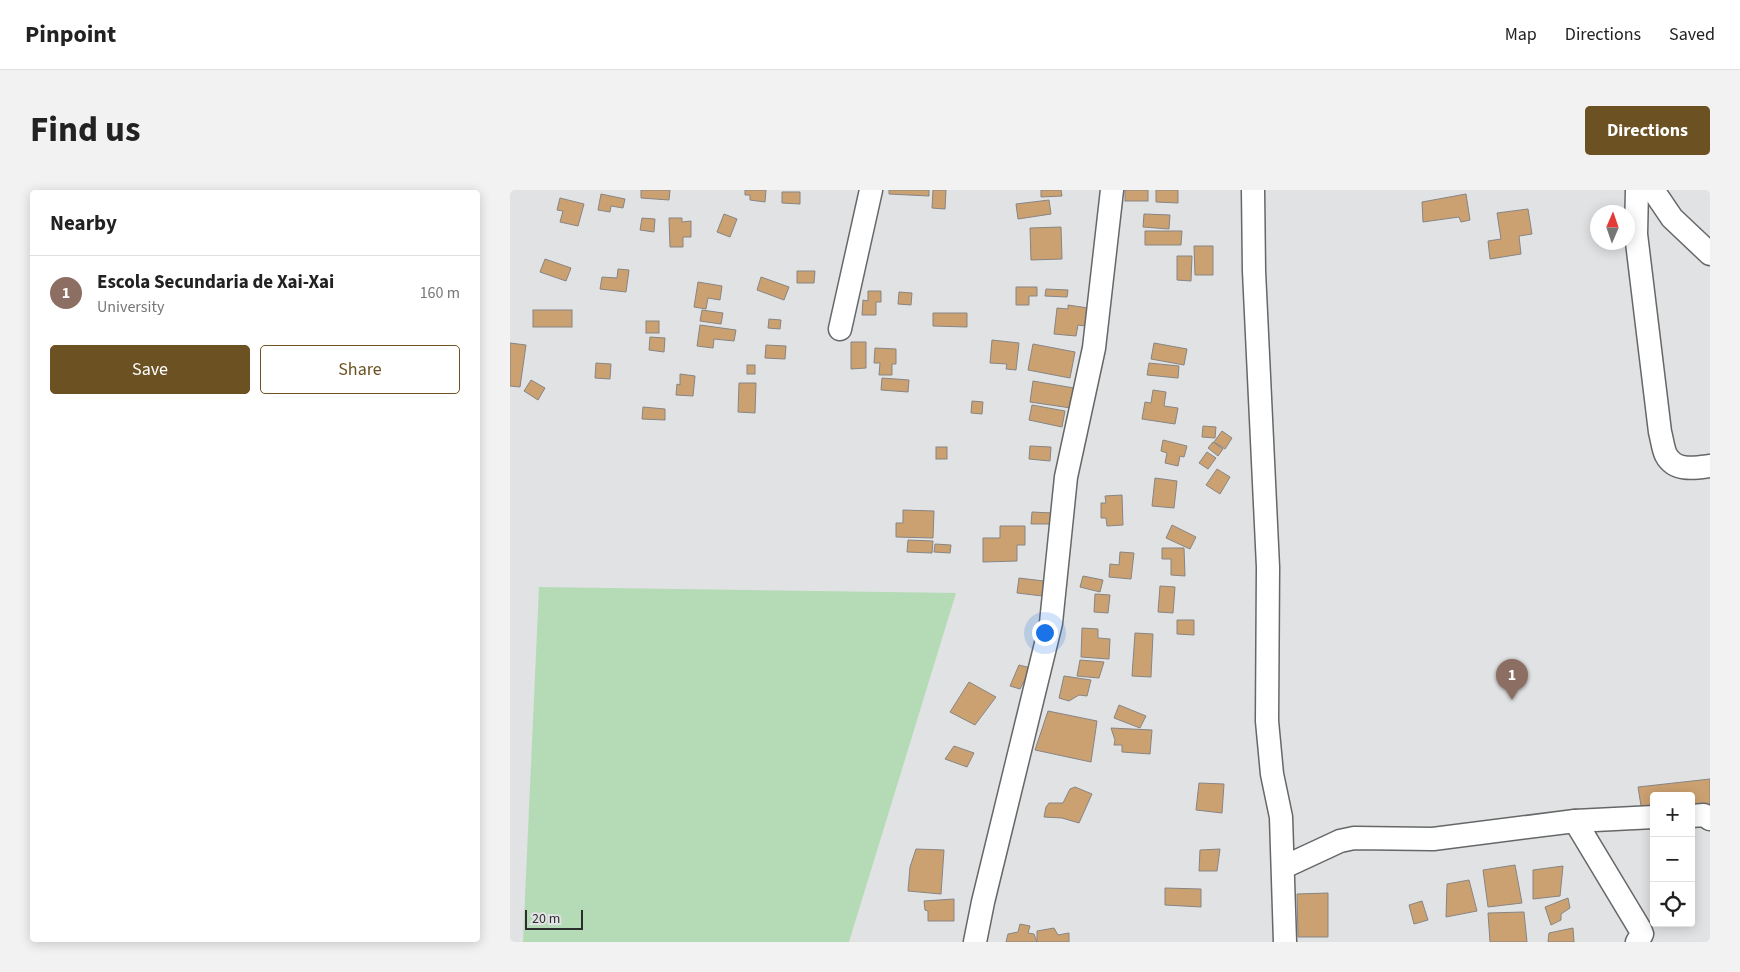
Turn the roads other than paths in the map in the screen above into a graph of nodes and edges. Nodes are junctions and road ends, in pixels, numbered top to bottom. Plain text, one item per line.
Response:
1 (871, 190) edge
2 (1112, 190) edge
3 (1253, 190) edge
4 (1637, 190) edge
5 (1654, 190) edge
6 (1710, 254) edge
7 (840, 330) dead end
8 (1710, 466) edge
9 (1695, 816) edge
10 (1650, 817) edge
11 (1710, 819) edge
12 (1575, 821) junction
13 (1284, 867) junction
14 (975, 942) edge
15 (1285, 942) edge
16 (1637, 942) edge

1 - 7 street
2 - 14 street
3 - 13 street
4 - 8 street
5 - 6 street
9 - 11 street
10 - 12 street
12 - 13 street
12 - 16 street
13 - 15 street

